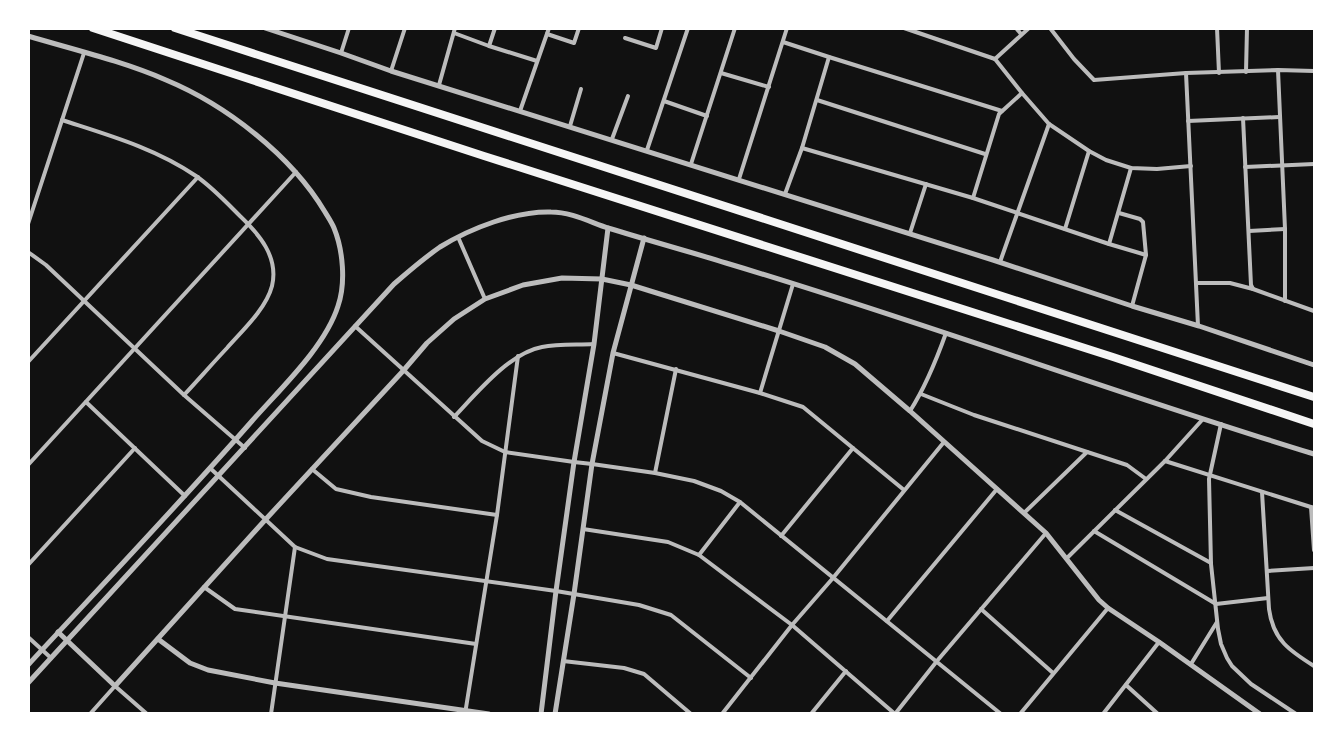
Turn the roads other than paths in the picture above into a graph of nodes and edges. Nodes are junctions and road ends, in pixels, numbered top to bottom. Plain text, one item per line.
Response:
1 (93, 28) edge
2 (175, 28) edge
3 (265, 28) edge
4 (350, 28) edge
5 (405, 28) edge
6 (495, 28) edge
7 (549, 28) edge
8 (579, 28) edge
9 (662, 28) edge
10 (688, 28) edge
11 (735, 28) edge
12 (787, 28) edge
13 (904, 28) edge
14 (1016, 28) edge
15 (1029, 28) edge
16 (1050, 28) edge
17 (1217, 28) edge
18 (1247, 28) edge
19 (455, 31) edge
20 (547, 34) junction
21 (1022, 34) junction
22 (28, 36) edge
23 (625, 38) dead end
24 (783, 42) junction
25 (489, 46) junction
26 (84, 52) junction
27 (341, 53) junction
28 (829, 57) junction
29 (994, 59) junction
30 (537, 61) junction
31 (391, 70) junction
32 (1278, 70) junction
33 (1314, 70) edge
34 (1219, 72) junction
35 (1246, 72) junction
36 (721, 73) junction
37 (1186, 73) junction
38 (439, 86) junction
39 (768, 87) junction
40 (582, 89) dead end
41 (1022, 93) junction
42 (628, 96) dead end
43 (817, 100) junction
44 (663, 101) junction
45 (520, 111) junction
46 (1002, 111) junction
47 (707, 116) junction
48 (1279, 117) junction
49 (1243, 118) junction
50 (62, 120) junction
51 (1188, 121) junction
52 (1049, 124) junction
53 (570, 126) junction
54 (612, 139) junction
55 (802, 148) junction
56 (647, 150) junction
57 (1089, 151) junction
58 (985, 154) junction
59 (691, 164) junction
60 (1314, 164) edge
61 (1191, 166) junction
62 (1282, 166) junction
63 (1245, 167) junction
64 (1131, 168) junction
65 (296, 171) junction
66 (198, 177) junction
67 (739, 179) junction
68 (926, 184) junction
69 (785, 194) junction
70 (973, 198) junction
71 (1017, 213) junction
72 (1119, 213) junction
73 (28, 224) edge
74 (248, 224) junction
75 (608, 228) junction
76 (1065, 229) junction
77 (1285, 229) junction
78 (1249, 231) junction
79 (910, 233) junction
80 (458, 237) junction
81 (644, 238) junction
82 (1109, 244) junction
83 (28, 252) edge
84 (1146, 255) junction
85 (1000, 262) junction
86 (602, 279) junction
87 (1196, 283) junction
88 (793, 284) junction
89 (631, 285) junction
90 (1253, 289) junction
91 (485, 299) junction
92 (1285, 301) junction
93 (84, 302) junction
94 (1132, 306) junction
95 (1314, 310) edge
96 (355, 326) junction
97 (1198, 327) junction
98 (780, 331) junction
99 (946, 333) junction
100 (594, 344) junction
101 (135, 350) junction
102 (613, 353) junction
103 (518, 357) junction
104 (28, 362) edge
105 (1314, 365) edge
106 (676, 369) junction
107 (403, 371) junction
108 (760, 393) junction
109 (921, 394) junction
110 (184, 395) junction
111 (1314, 397) edge
112 (86, 402) junction
113 (910, 411) junction
114 (454, 417) junction
115 (1203, 418) junction
116 (1314, 423) edge
117 (1221, 424) junction
118 (235, 440) junction
119 (945, 442) junction
120 (135, 448) junction
121 (245, 448) junction
122 (853, 448) junction
123 (506, 452) junction
124 (1087, 452) junction
125 (1314, 454) edge
126 (1165, 461) junction
127 (574, 462) junction
128 (592, 464) junction
129 (28, 465) edge
130 (210, 468) junction
131 (312, 469) junction
132 (655, 473) junction
133 (1210, 475) junction
134 (220, 476) junction
135 (1146, 479) junction
136 (997, 489) junction
137 (904, 490) junction
138 (1262, 492) junction
139 (185, 496) junction
140 (740, 502) junction
141 (1313, 508) edge
142 (1115, 510) junction
143 (1024, 513) junction
144 (497, 515) junction
145 (266, 519) junction
146 (583, 529) junction
147 (1094, 531) junction
148 (1046, 533) junction
149 (782, 536) junction
150 (295, 547) junction
151 (1314, 550) edge
152 (699, 555) junction
153 (1067, 558) junction
154 (1211, 564) junction
155 (28, 565) edge
156 (1314, 568) edge
157 (1267, 571) junction
158 (834, 578) junction
159 (487, 581) junction
160 (204, 587) junction
161 (556, 591) junction
162 (574, 594) junction
163 (1268, 598) junction
164 (1216, 604) junction
165 (1108, 608) junction
166 (981, 609) junction
167 (284, 617) junction
168 (886, 621) junction
169 (1217, 621) junction
170 (792, 625) junction
171 (58, 632) junction
172 (28, 637) edge
173 (158, 639) junction
174 (67, 641) junction
175 (1159, 642) junction
176 (476, 644) junction
177 (42, 650) junction
178 (51, 658) junction
179 (562, 661) junction
180 (937, 661) junction
181 (1191, 664) junction
182 (28, 665) edge
183 (1314, 666) edge
184 (846, 671) junction
185 (1053, 673) junction
186 (751, 678) junction
187 (28, 683) edge
188 (275, 683) junction
189 (115, 686) junction
190 (1126, 686) junction
191 (466, 712) edge
192 (90, 714) edge
193 (147, 714) edge
194 (271, 714) edge
195 (489, 714) edge
196 (541, 714) edge
197 (555, 714) edge
198 (691, 714) edge
199 (722, 714) edge
200 (812, 714) edge
201 (895, 714) edge
202 (1001, 714) edge
203 (1020, 714) edge
204 (1103, 714) edge
205 (1158, 714) edge
206 (1260, 714) edge
207 (1296, 714) edge

1 - 116 highway
2 - 111 highway
3 - 27 street
4 - 27 street
5 - 31 street
6 - 25 street
7 - 20 street
8 - 20 street
9 - 23 street
10 - 44 street
11 - 36 street
12 - 24 street
13 - 29 street
14 - 21 street
15 - 21 street
16 - 37 street
17 - 34 street
18 - 35 street
19 - 25 street
19 - 38 street
20 - 30 street
21 - 29 street
22 - 26 street
24 - 28 street
24 - 39 street
25 - 30 street
26 - 50 street
26 - 65 street
27 - 31 street
28 - 43 street
28 - 46 street
29 - 41 street
30 - 45 street
31 - 38 street
32 - 33 street
32 - 35 street
32 - 48 street
34 - 35 street
34 - 37 street
36 - 39 street
36 - 47 street
37 - 51 street
38 - 45 street
39 - 67 street
40 - 53 street
41 - 46 street
41 - 52 street
42 - 54 street
43 - 55 street
43 - 58 street
44 - 47 street
44 - 56 street
45 - 53 street
46 - 58 street
47 - 59 street
48 - 49 street
48 - 62 street
49 - 51 street
49 - 63 street
50 - 66 street
50 - 73 street
51 - 61 street
52 - 57 street
52 - 71 street
53 - 54 street
54 - 56 street
55 - 68 street
55 - 69 street
56 - 59 street
57 - 64 street
57 - 76 street
58 - 70 street
59 - 67 street
60 - 62 street
61 - 64 street
61 - 87 street
62 - 63 street
62 - 77 street
63 - 78 street
64 - 72 street
65 - 74 street
65 - 118 street
66 - 74 street
66 - 93 street
67 - 69 street
68 - 70 street
68 - 79 street
69 - 79 street
70 - 71 street
71 - 76 street
71 - 85 street
72 - 82 street
72 - 84 street
74 - 101 street
74 - 110 street
75 - 80 street
75 - 81 street
75 - 86 street
76 - 82 street
77 - 78 street
77 - 92 street
78 - 90 street
79 - 85 street
80 - 91 street
80 - 96 street
81 - 88 street
81 - 89 street
82 - 84 street
83 - 93 street
84 - 94 street
85 - 94 street
86 - 89 street
86 - 91 street
86 - 100 street
87 - 90 street
87 - 97 street
88 - 98 street
88 - 99 street
89 - 98 street
89 - 102 street
90 - 92 street
91 - 107 street
92 - 95 street
93 - 101 street
93 - 104 street
94 - 97 street
96 - 107 street
96 - 121 street
97 - 105 street
98 - 108 street
98 - 113 street
99 - 109 street
99 - 115 street
100 - 103 street
100 - 127 street
101 - 110 street
101 - 112 street
102 - 106 street
102 - 128 street
103 - 114 street
103 - 123 street
106 - 108 street
106 - 132 street
107 - 114 street
107 - 131 street
108 - 122 street
109 - 113 street
109 - 124 street
110 - 118 street
112 - 120 street
112 - 129 street
113 - 119 street
114 - 123 street
115 - 117 street
115 - 126 street
117 - 125 street
117 - 133 street
118 - 121 street
118 - 130 street
119 - 136 street
119 - 137 street
120 - 139 street
120 - 155 street
121 - 134 street
122 - 137 street
122 - 149 street
123 - 127 street
123 - 144 street
124 - 135 street
124 - 143 street
126 - 133 street
126 - 135 street
127 - 128 street
127 - 161 street
128 - 132 street
128 - 146 street
130 - 134 street
130 - 139 street
131 - 144 street
131 - 145 street
132 - 140 street
133 - 138 street
133 - 154 street
134 - 145 street
134 - 174 street
135 - 142 street
136 - 143 street
136 - 168 street
137 - 158 street
138 - 141 street
138 - 157 street
139 - 171 street
140 - 149 street
140 - 152 street
141 - 151 street
142 - 147 street
142 - 154 street
143 - 148 street
144 - 159 street
145 - 150 street
145 - 160 street
146 - 152 street
146 - 162 street
147 - 153 street
147 - 164 street
148 - 153 street
148 - 166 street
149 - 158 street
150 - 159 street
150 - 167 street
152 - 170 street
153 - 165 street
154 - 164 street
156 - 157 street
157 - 163 street
158 - 168 street
158 - 170 street
159 - 161 street
159 - 176 street
160 - 167 street
160 - 173 street
161 - 162 street
161 - 196 street
162 - 179 street
162 - 186 street
163 - 164 street
163 - 183 street
164 - 169 street
165 - 175 street
165 - 185 street
166 - 180 street
166 - 185 street
167 - 176 street
167 - 188 street
168 - 180 street
169 - 181 street
169 - 207 street
170 - 184 street
170 - 186 street
171 - 174 street
171 - 177 street
172 - 177 street
173 - 188 street
173 - 189 street
174 - 178 street
174 - 189 street
175 - 181 street
175 - 190 street
176 - 191 street
177 - 178 street
177 - 182 street
178 - 187 street
179 - 197 street
179 - 198 street
180 - 201 street
180 - 202 street
181 - 206 street
184 - 200 street
184 - 201 street
185 - 203 street
186 - 199 street
188 - 191 street
188 - 194 street
189 - 192 street
189 - 193 street
190 - 204 street
190 - 205 street
191 - 195 street

